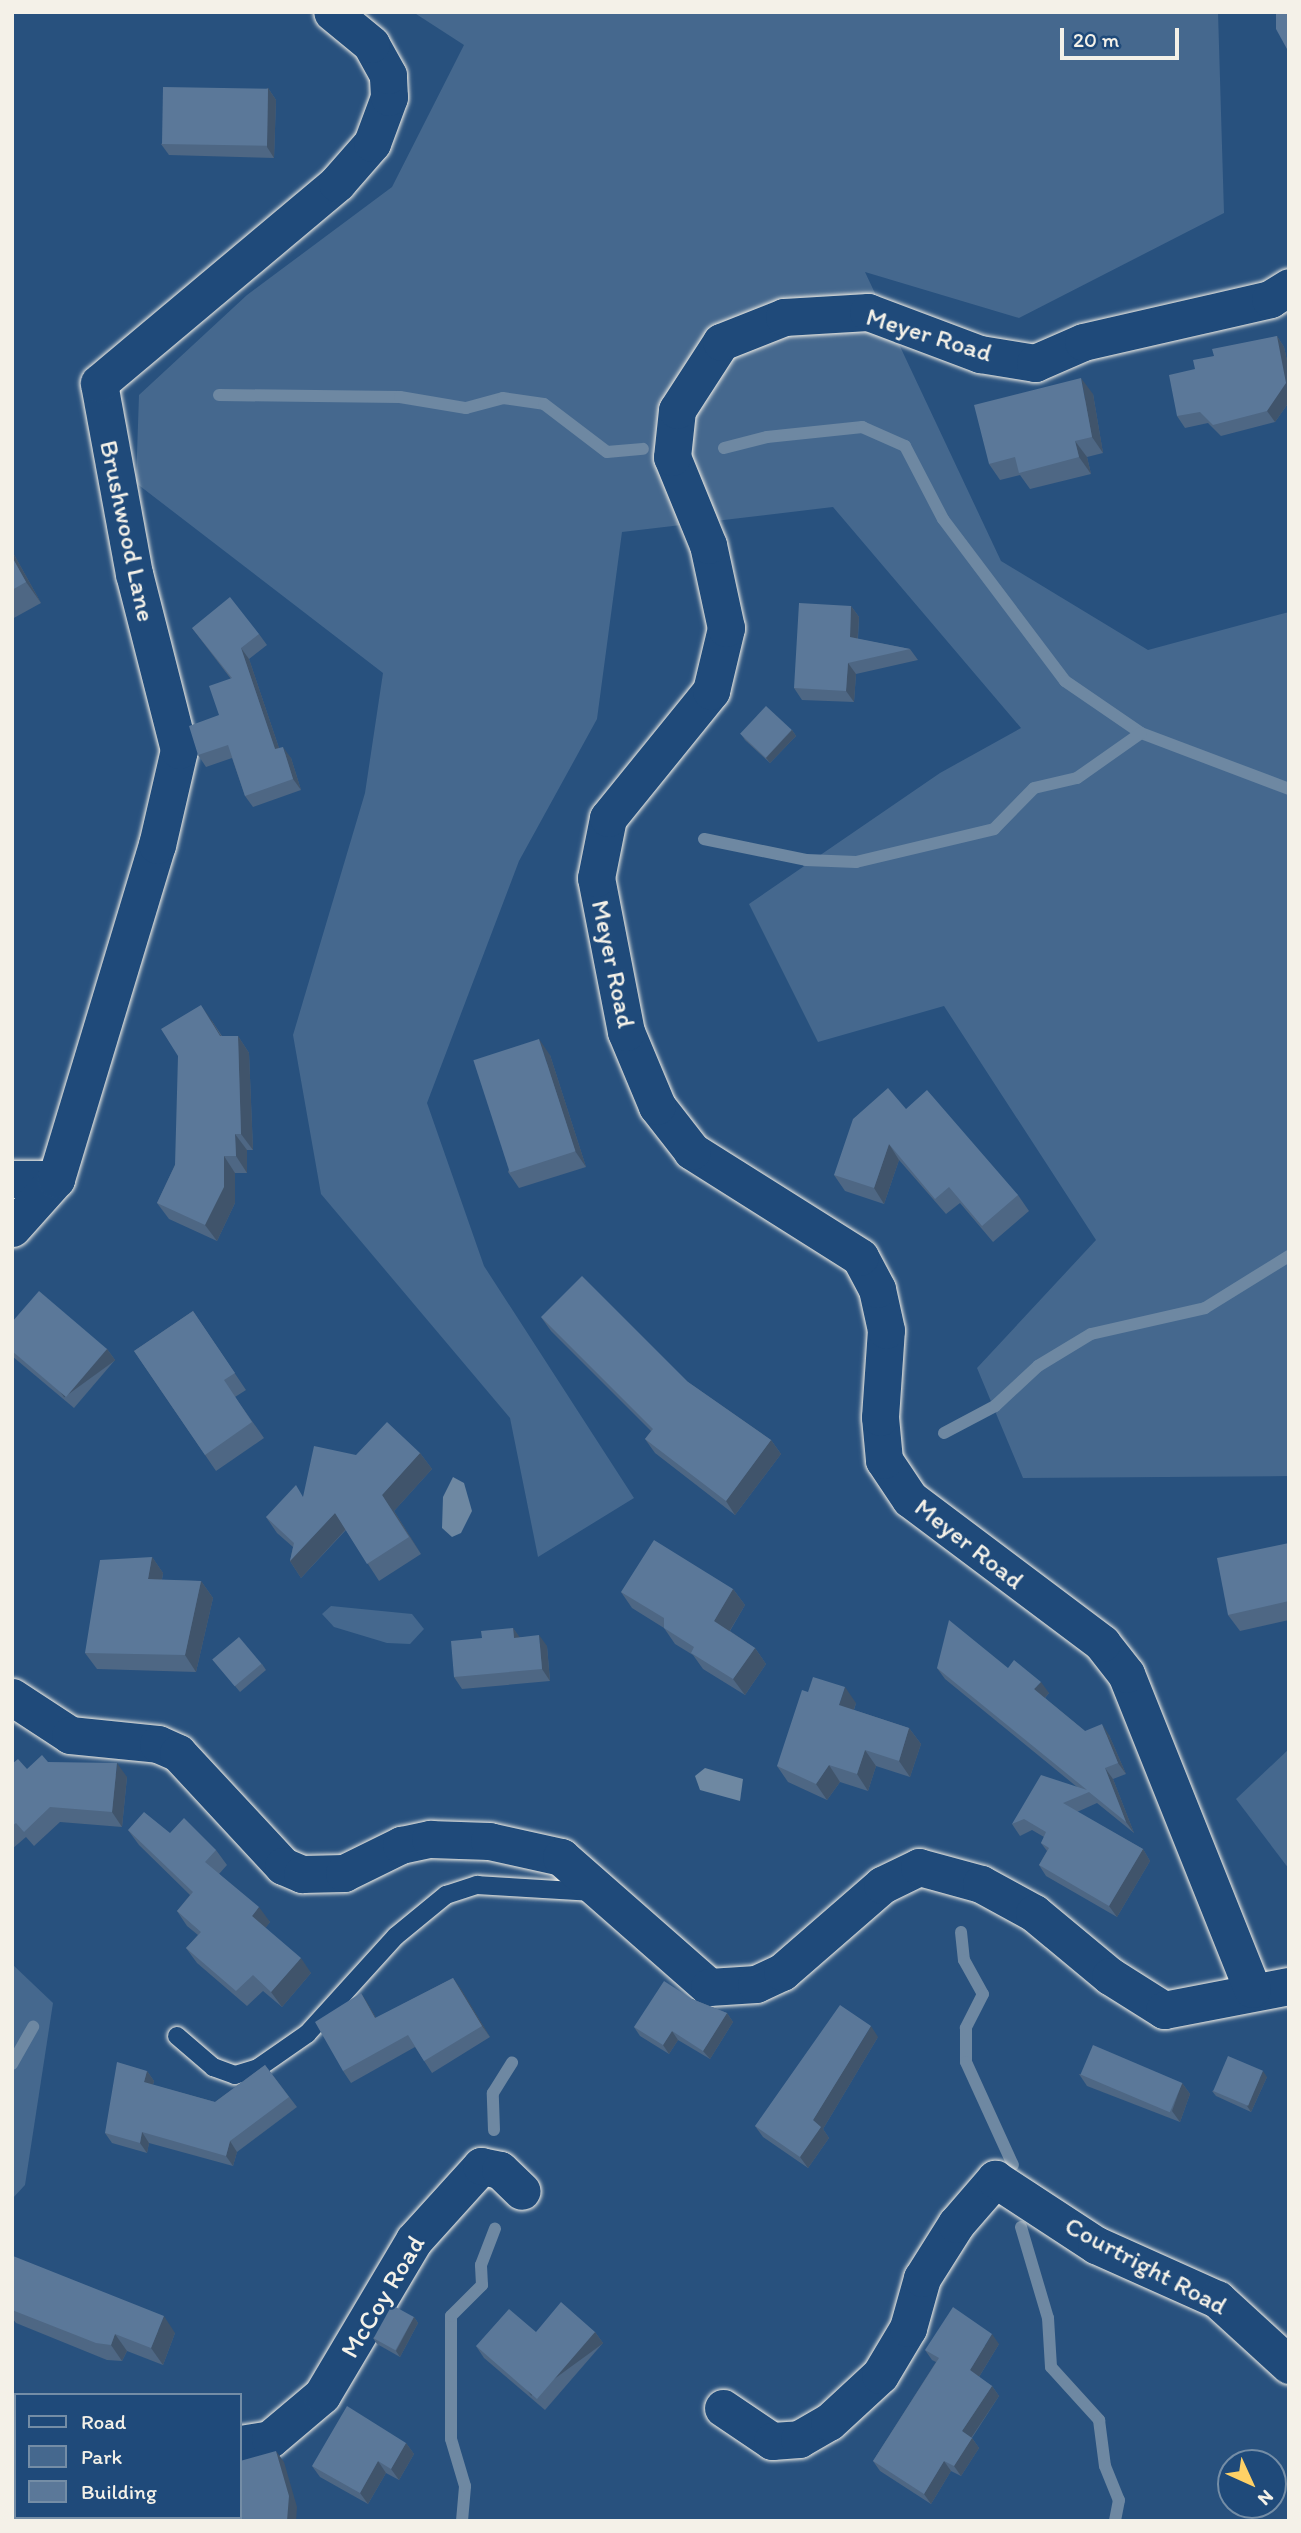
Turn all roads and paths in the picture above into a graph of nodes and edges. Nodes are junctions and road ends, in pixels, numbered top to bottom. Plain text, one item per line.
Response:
1 (332, 12) edge
2 (1289, 287) edge
3 (12, 1179) edge
4 (56, 1180) junction
5 (12, 1228) edge
6 (12, 1697) edge
7 (604, 1893) junction
8 (1289, 1986) edge
9 (1252, 1989) junction
10 (177, 2036) dead end
11 (522, 2191) dead end
12 (1289, 2365) edge
13 (723, 2408) dead end
14 (242, 2444) edge

1 - 4 street, Brushwood Lane
2 - 9 street, Meyer Road
3 - 4 street
4 - 5 street
6 - 7 street
7 - 9 street
7 - 10 lane
8 - 9 street
11 - 14 street, McCoy Road
12 - 13 street, Courtright Road

